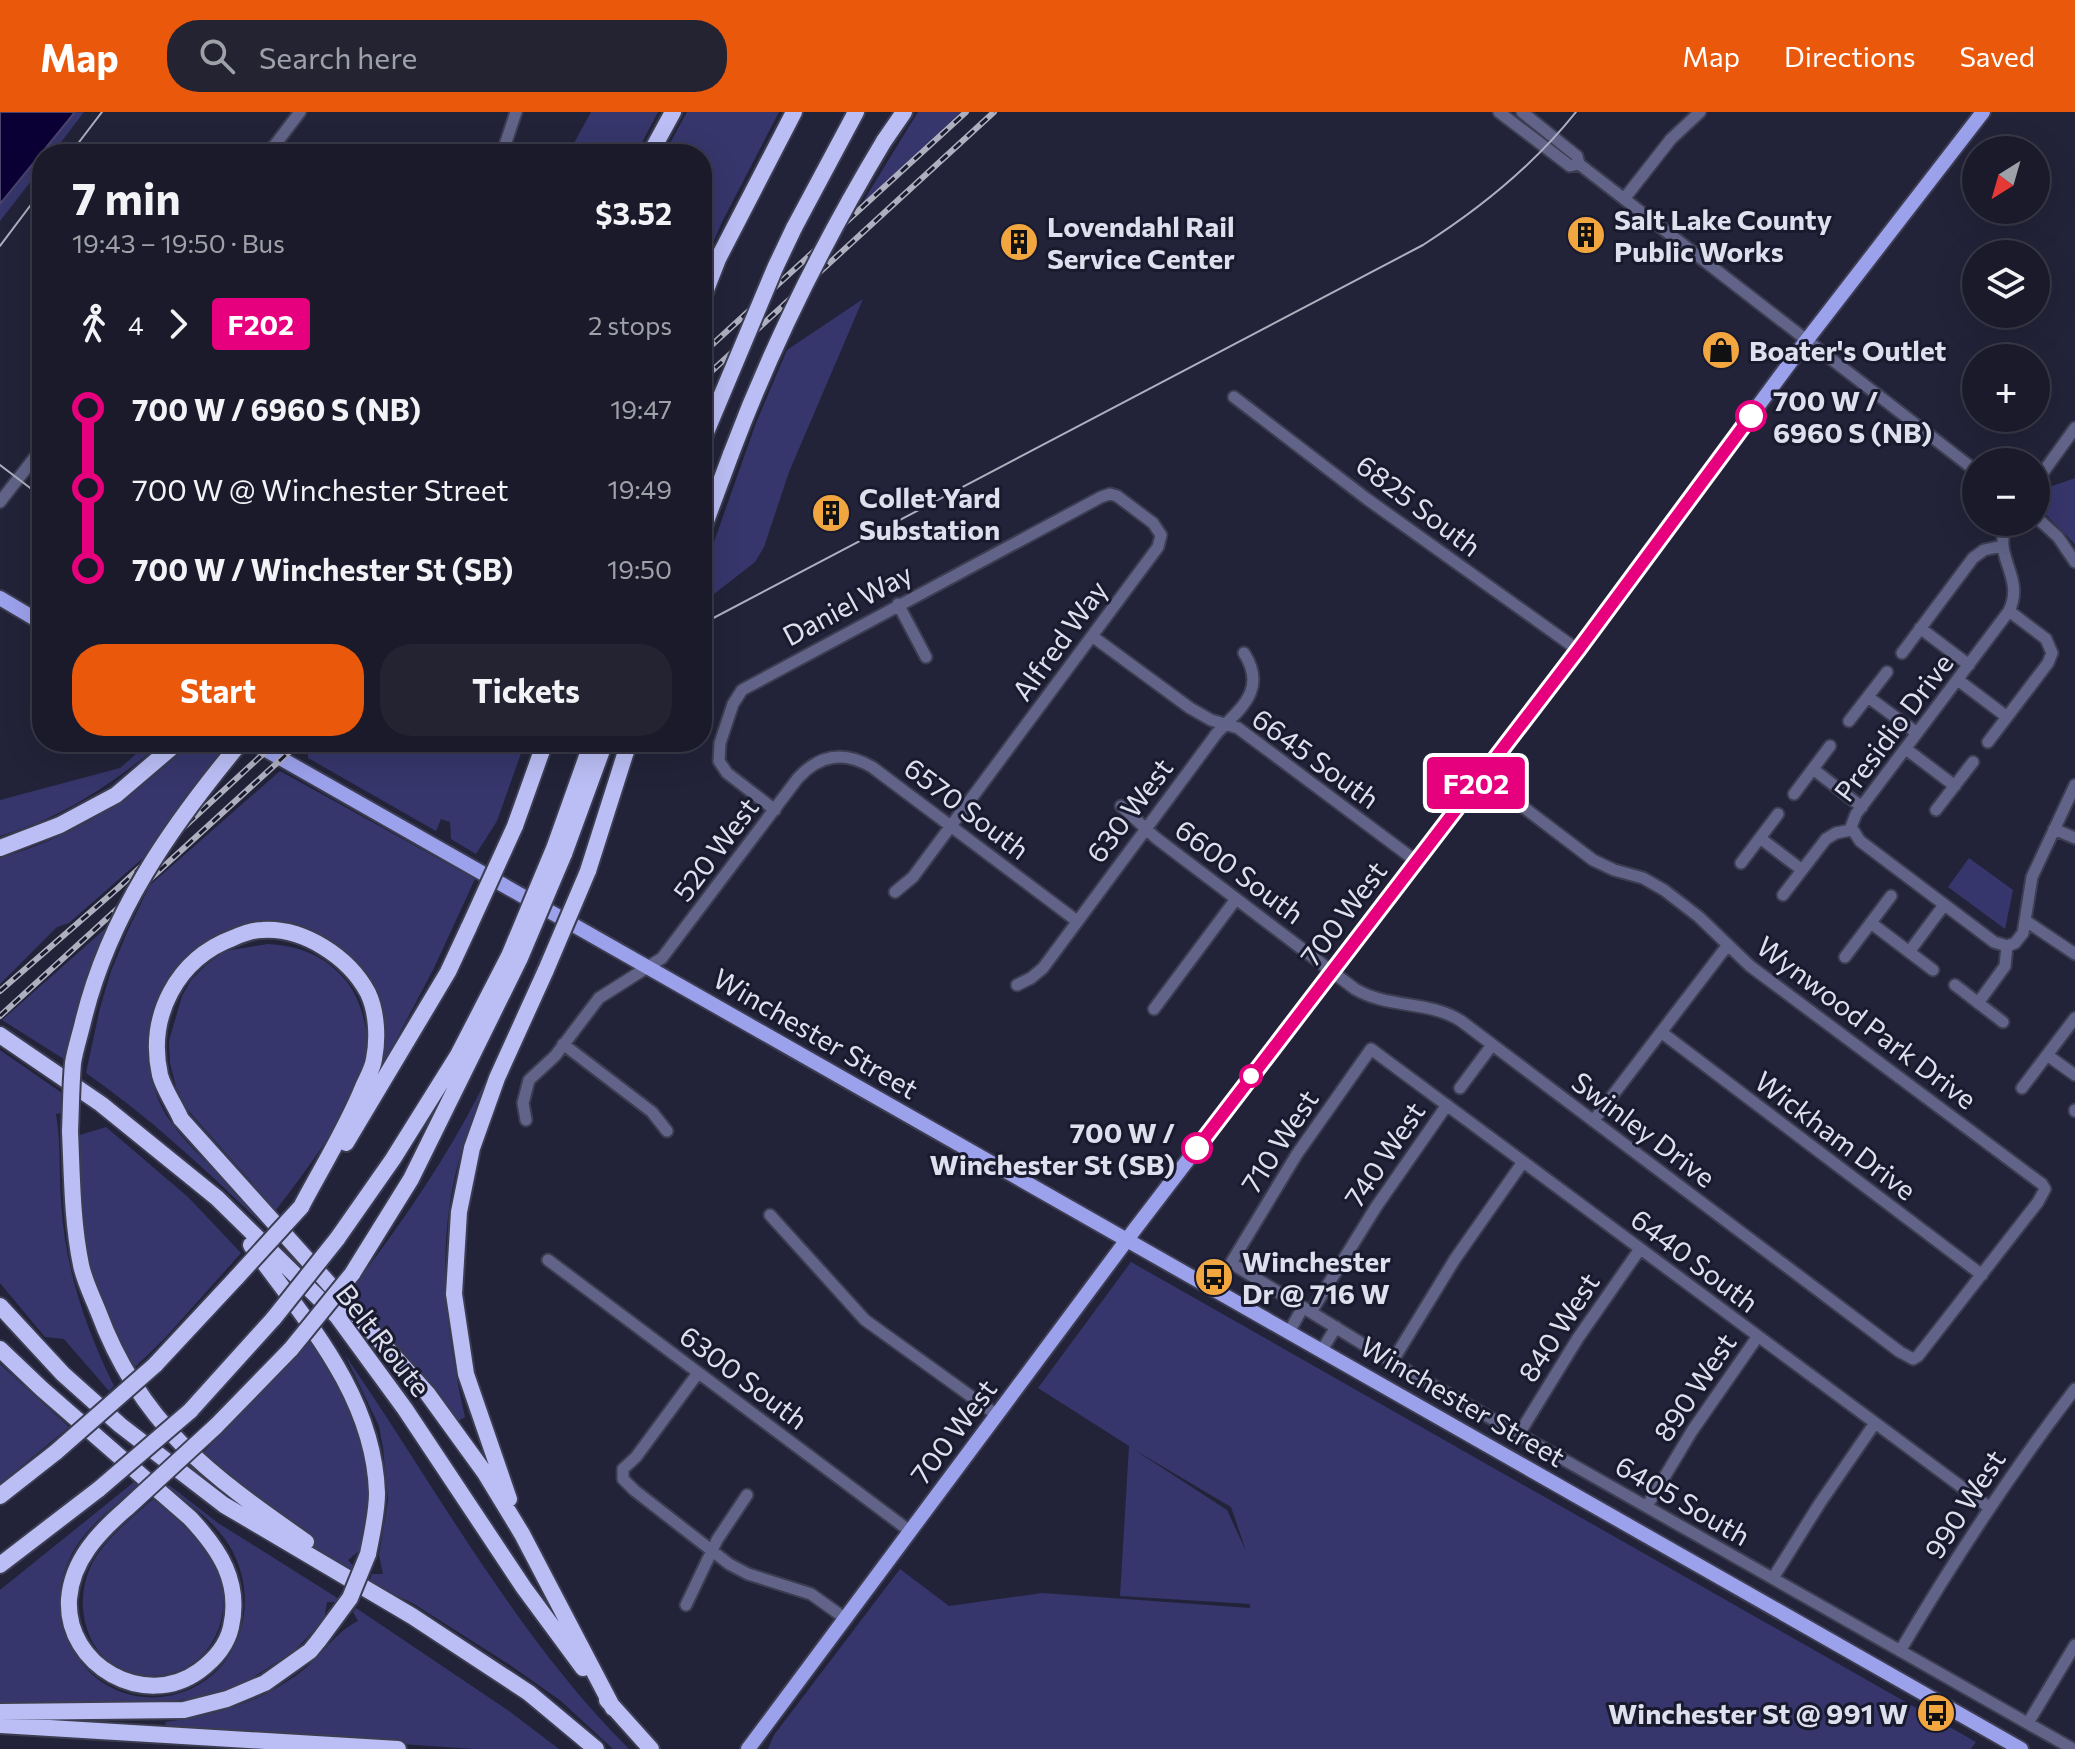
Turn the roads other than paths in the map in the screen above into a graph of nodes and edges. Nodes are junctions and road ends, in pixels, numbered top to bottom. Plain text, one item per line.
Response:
1 (300, 112) edge
2 (516, 112) edge
3 (673, 112) edge
4 (794, 112) edge
5 (856, 112) edge
6 (904, 112) edge
7 (1499, 112) edge
8 (1522, 112) edge
9 (1700, 112) edge
10 (1983, 112) edge
11 (276, 144) edge
12 (505, 144) edge
13 (655, 144) edge
14 (1579, 164) junction
15 (1624, 199) junction
16 (712, 274) edge
17 (1806, 341) junction
18 (1234, 397) dead end
19 (712, 418) edge
20 (2075, 428) edge
21 (1962, 460) edge
22 (32, 461) edge
23 (2050, 463) edge
24 (1110, 494) joint
25 (0, 502) edge
26 (712, 505) edge
27 (2050, 530) edge
28 (2002, 536) edge
29 (2002, 546) junction
30 (2075, 562) edge
31 (0, 598) edge
32 (898, 604) junction
33 (2009, 611) junction
34 (32, 617) edge
35 (1920, 628) junction
36 (1092, 636) junction
37 (1578, 650) junction
38 (1244, 653) dead end
39 (1902, 653) dead end
40 (926, 657) dead end
41 (1969, 665) junction
42 (1887, 672) dead end
43 (1958, 680) junction
44 (1868, 697) junction
45 (2007, 717) junction
46 (1849, 721) dead end
47 (1225, 724) junction
48 (1917, 733) junction
49 (1988, 742) dead end
50 (1830, 746) dead end
51 (1906, 749) junction
52 (166, 752) edge
53 (233, 752) edge
54 (270, 752) edge
55 (541, 752) edge
56 (589, 752) edge
57 (601, 752) edge
58 (626, 752) edge
59 (821, 760) joint
60 (1973, 762) dead end
61 (1813, 769) junction
62 (1481, 775) junction
63 (2075, 785) edge
64 (1955, 786) junction
65 (1794, 794) dead end
66 (1121, 806) dead end
67 (1862, 807) junction
68 (775, 810) junction
69 (1936, 810) dead end
70 (1778, 814) dead end
71 (950, 825) junction
72 (1146, 827) junction
73 (2054, 829) junction
74 (1851, 830) junction
75 (1760, 838) junction
76 (2075, 838) edge
77 (0, 848) edge
78 (560, 850) junction
79 (1416, 861) junction
80 (1741, 863) dead end
81 (1802, 870) junction
82 (895, 892) dead end
83 (1783, 895) dead end
84 (1891, 896) dead end
85 (1236, 899) junction
86 (1944, 905) junction
87 (1077, 921) junction
88 (2026, 921) junction
89 (1871, 923) junction
90 (1727, 946) junction
91 (2007, 946) junction
92 (1909, 952) junction
93 (2075, 954) edge
94 (514, 957) junction
95 (1845, 957) dead end
96 (646, 966) junction
97 (1933, 970) dead end
98 (1332, 971) junction
99 (1017, 985) dead end
100 (1955, 985) dead end
101 (1978, 1003) junction
102 (1154, 1009) dead end
103 (2075, 1018) edge
104 (2003, 1022) dead end
105 (1661, 1032) junction
106 (0, 1035) edge
107 (563, 1044) junction
108 (1492, 1045) junction
109 (1371, 1049) joint
110 (2047, 1055) junction
111 (2075, 1075) edge
112 (1460, 1088) dead end
113 (2022, 1088) dead end
114 (1447, 1105) junction
115 (526, 1120) dead end
116 (1593, 1121) junction
117 (667, 1131) dead end
118 (1523, 1162) junction
119 (217, 1198) junction
120 (301, 1207) junction
121 (770, 1215) dead end
122 (1127, 1240) junction
123 (1640, 1249) junction
124 (548, 1260) dead end
125 (1231, 1263) joint
126 (1982, 1275) junction
127 (0, 1306) edge
128 (1307, 1310) junction
129 (1336, 1327) junction
130 (1289, 1332) junction
131 (1758, 1336) junction
132 (0, 1349) edge
133 (1322, 1350) junction
134 (1913, 1359) joint
135 (1392, 1362) junction
136 (698, 1373) junction
137 (2075, 1389) edge
138 (997, 1415) junction
139 (1875, 1423) junction
140 (1519, 1434) junction
141 (747, 1495) dead end
142 (0, 1496) edge
143 (1647, 1506) junction
144 (1990, 1508) junction
145 (911, 1532) junction
146 (522, 1534) junction
147 (712, 1551) junction
148 (0, 1565) edge
149 (1773, 1578) junction
150 (686, 1605) dead end
151 (412, 1616) junction
152 (846, 1619) junction
153 (2075, 1645) edge
154 (1900, 1651) junction
155 (613, 1708) junction
156 (0, 1712) edge
157 (2028, 1723) junction
158 (0, 1725) edge
159 (398, 1749) edge
160 (596, 1749) edge
161 (651, 1749) edge
162 (748, 1749) edge
163 (2021, 1749) edge
164 (2073, 1749) edge

1 - 11 street
2 - 12 street
3 - 13 highway
4 - 16 highway
5 - 19 highway, bridge
6 - 26 highway, bridge
7 - 14 street
8 - 14 street
9 - 15 street
10 - 17 main road, 700 West
14 - 15 street
15 - 17 street
17 - 21 street
17 - 37 main road, 700 West
18 - 37 street, 6825 South
20 - 23 street
22 - 25 street
24 - 32 street, Daniel Way
24 - 36 street, Alfred Way
27 - 30 street
28 - 29 street
29 - 33 street
29 - 35 street
31 - 34 main road
32 - 40 street
32 - 68 street, Daniel Way
33 - 41 street, Presidio Drive
33 - 45 street
35 - 39 street
35 - 41 street
36 - 47 street, 6645 South
36 - 71 street, Alfred Way
37 - 62 main road, 700 West
38 - 47 street, 630 West
41 - 43 street, Presidio Drive
42 - 44 street
43 - 45 street
43 - 48 street, Presidio Drive
44 - 46 street
44 - 48 street
45 - 49 street
47 - 72 street, 630 West
47 - 79 street, 6645 South
48 - 51 street, Presidio Drive
50 - 61 street
51 - 64 street
51 - 67 street, Presidio Drive
52 - 77 highway
53 - 151 highway, bridge
54 - 96 main road, Winchester Street
55 - 120 highway, bridge
56 - 78 highway
57 - 78 highway
58 - 146 highway, bridge
59 - 68 street, 520 West
59 - 71 street, 6570 South
60 - 64 street
61 - 65 street
61 - 67 street
62 - 79 main road, 700 West
62 - 90 street, Wynwood Park Drive
63 - 73 street
64 - 69 street
66 - 72 street, 6600 South
67 - 74 street, Presidio Drive
68 - 96 street, 520 West
70 - 75 street
71 - 82 street, Alfred Way
71 - 87 street, 6570 South
72 - 85 street, 6600 South
72 - 87 street, 630 West
73 - 76 street
73 - 88 street
74 - 81 street
74 - 86 street, Presidio Drive
75 - 80 street
75 - 81 street
78 - 94 highway, bridge
79 - 98 main road, 700 West
81 - 83 street
84 - 89 street
85 - 98 street, 6600 South
85 - 102 street
86 - 91 street, Presidio Drive
86 - 92 street
87 - 99 street, 630 West
88 - 91 street
88 - 93 street
89 - 92 street
89 - 95 street
90 - 105 street
90 - 126 street, Wynwood Park Drive
91 - 101 street
92 - 97 street
94 - 132 highway, bridge
94 - 148 highway, bridge
96 - 107 street, 520 West
96 - 122 main road, Winchester Street
98 - 108 street, Swinley Drive
98 - 122 main road, 700 West
100 - 101 street
101 - 104 street
103 - 110 street
105 - 116 street
105 - 126 street, Wickham Drive
106 - 119 highway, Belt Route
107 - 115 street, 520 West
107 - 117 street
108 - 112 street
108 - 116 street, Swinley Drive
109 - 114 street, 6440 South
109 - 125 street, 710 West
110 - 111 street
110 - 113 street
114 - 118 street, 6440 South
114 - 128 street, 740 West
116 - 134 street, Swinley Drive
118 - 123 street, 6440 South
118 - 135 street
119 - 155 highway, Belt Route
119 - 156 highway, bridge
120 - 142 highway, bridge
120 - 146 highway
121 - 138 street
122 - 130 main road, Winchester Street
122 - 138 main road, 700 West
123 - 131 street, 6440 South
123 - 140 street, 840 West
124 - 136 street, 6300 South
125 - 128 street, 6405 South
126 - 134 street, Wynwood Park Drive
127 - 151 highway
128 - 129 street, 6405 South
128 - 130 street, 740 West
129 - 133 street
129 - 135 street, 6405 South
130 - 133 main road, Winchester Street
131 - 139 street, 6440 South
131 - 143 street, 890 West
133 - 163 main road, Winchester Street
135 - 140 street, 6405 South
136 - 145 street, 6300 South
136 - 147 street
137 - 144 street, 990 West
138 - 145 main road, 700 West
139 - 144 street, 6440 South
139 - 149 street
140 - 143 street, 6405 South
141 - 147 street
143 - 149 street, 6405 South
144 - 154 street, 990 West
145 - 152 main road, 700 West
146 - 155 highway
147 - 150 street
147 - 152 street
149 - 154 street, 6405 South
151 - 160 highway
152 - 162 main road, 700 West
153 - 157 street
154 - 157 street, 6405 South
155 - 161 highway, Belt Route
157 - 164 street, 6405 South
158 - 159 highway

